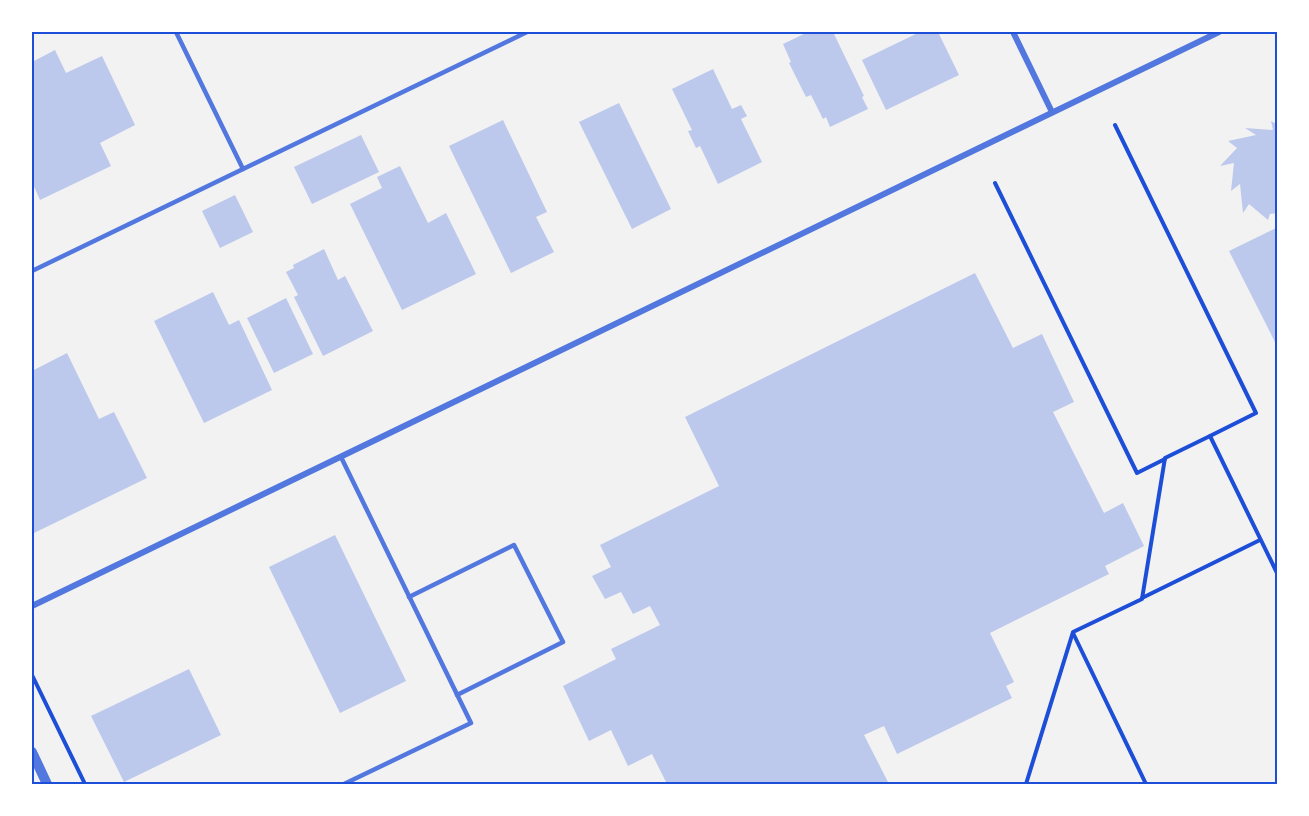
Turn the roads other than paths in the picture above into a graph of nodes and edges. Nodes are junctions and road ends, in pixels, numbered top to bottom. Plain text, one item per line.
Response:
1 (176, 32) edge
2 (527, 32) edge
3 (1013, 32) edge
4 (1219, 32) edge
5 (1052, 112) junction
6 (243, 169) junction
7 (32, 271) edge
8 (341, 457) junction
9 (409, 597) junction
10 (32, 606) edge
11 (457, 695) junction
12 (32, 752) edge
13 (47, 784) edge
14 (344, 784) edge

1 - 6 lane
2 - 6 lane
3 - 5 street
4 - 5 street
5 - 8 street
6 - 7 lane
8 - 9 lane
8 - 10 street
9 - 11 lane
9 - 11 lane
11 - 14 lane
12 - 13 street

